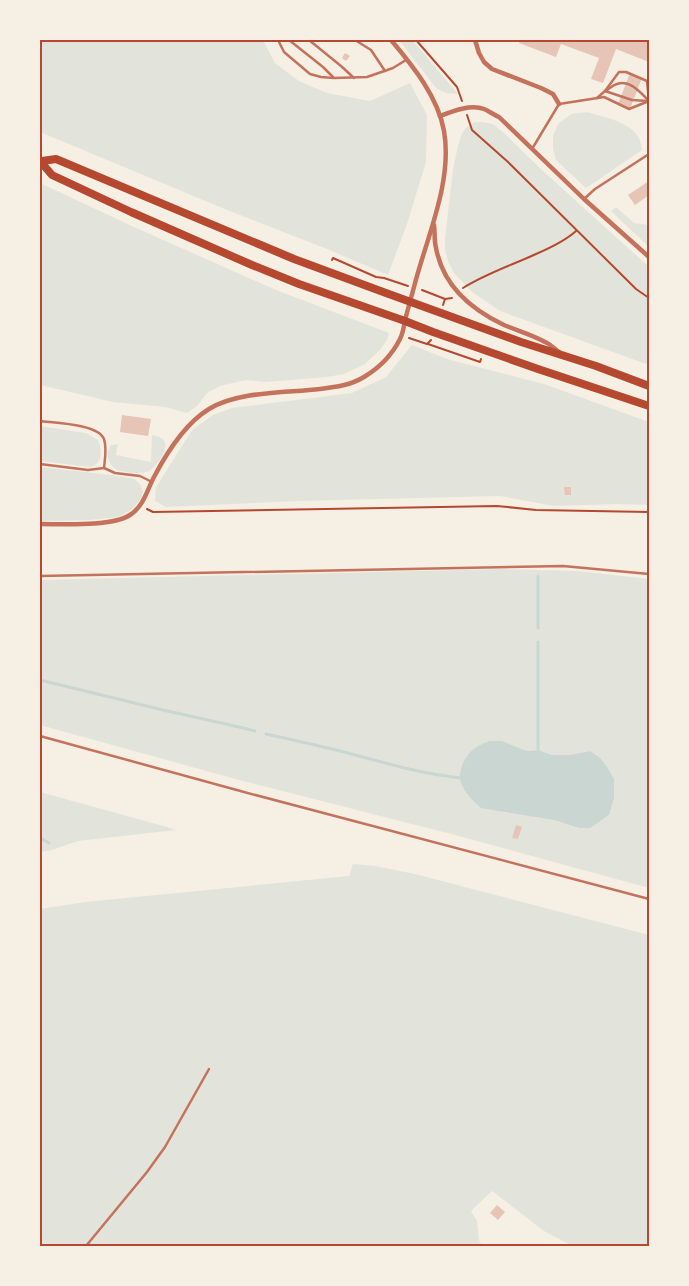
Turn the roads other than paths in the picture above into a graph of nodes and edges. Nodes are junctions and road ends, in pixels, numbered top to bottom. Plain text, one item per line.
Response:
1 (278, 40) edge
2 (289, 40) edge
3 (309, 40) edge
4 (355, 40) edge
5 (391, 40) edge
6 (475, 40) edge
7 (406, 60) junction
8 (385, 71) junction
9 (334, 78) junction
10 (354, 78) junction
11 (605, 91) junction
12 (596, 98) junction
13 (649, 101) edge
14 (559, 104) junction
15 (440, 116) junction
16 (532, 149) junction
17 (649, 154) edge
18 (41, 161) edge
19 (584, 199) junction
20 (434, 221) junction
21 (649, 257) edge
22 (410, 302) junction
23 (405, 321) junction
24 (566, 356) junction
25 (649, 386) edge
26 (649, 406) edge
27 (40, 421) edge
28 (40, 464) edge
29 (104, 468) junction
30 (152, 482) junction
31 (40, 524) edge
32 (649, 574) edge
33 (40, 576) edge
34 (40, 736) edge
35 (649, 899) edge
36 (209, 1069) dead end
37 (86, 1246) edge

1 - 9 lane
2 - 9 lane
3 - 10 lane
4 - 8 lane
5 - 7 street
6 - 14 street
7 - 8 lane
7 - 15 street
8 - 10 lane
9 - 10 lane
11 - 12 lane
11 - 13 lane
11 - 13 lane
11 - 13 lane
12 - 13 lane
12 - 14 lane
14 - 16 lane
15 - 16 street
15 - 20 street
16 - 19 street
17 - 19 lane
18 - 22 highway
18 - 23 highway
19 - 21 street
20 - 22 street
20 - 24 street
22 - 23 street
22 - 24 highway
23 - 26 highway
23 - 30 street
24 - 25 highway
27 - 29 lane
28 - 29 lane
29 - 30 lane
30 - 31 street
32 - 33 lane
34 - 35 lane
36 - 37 lane

